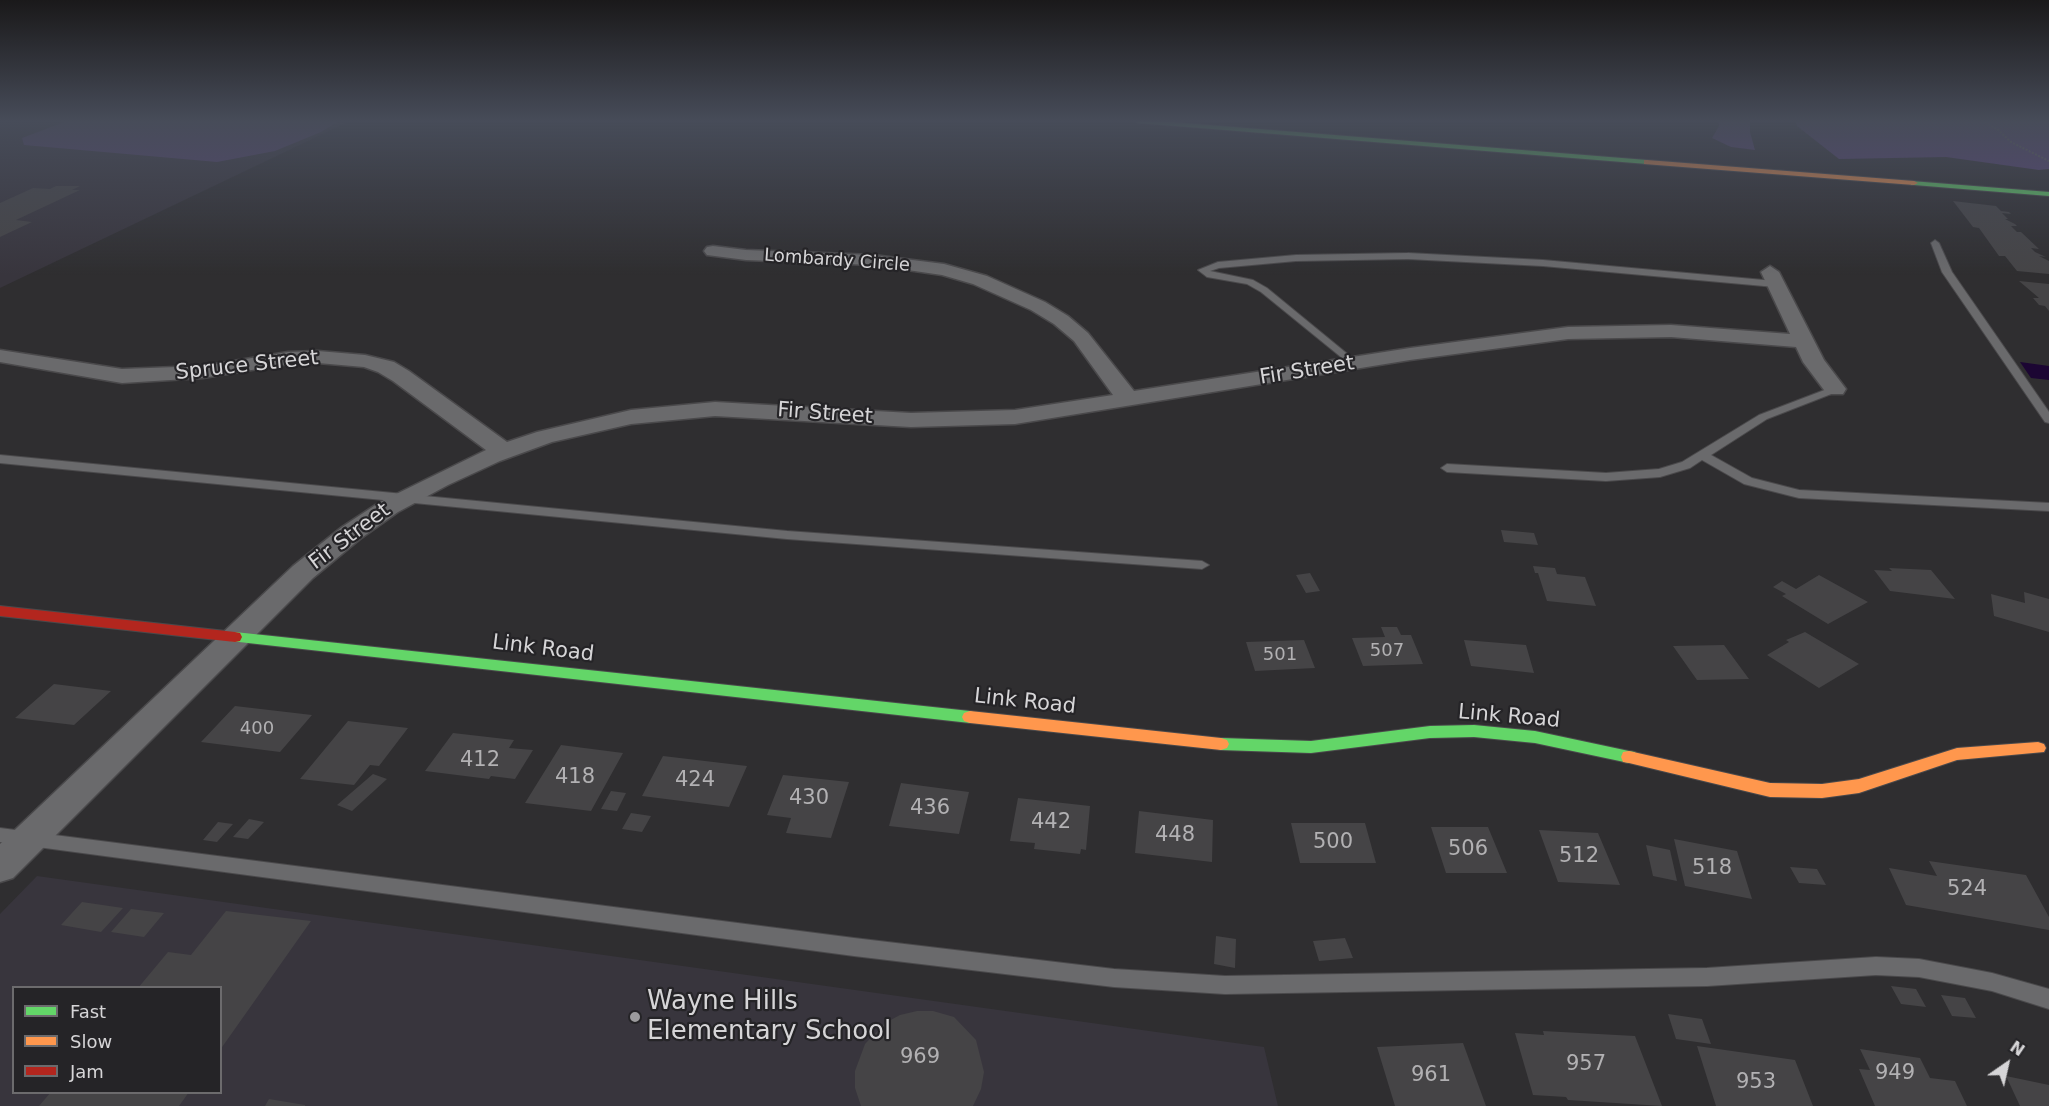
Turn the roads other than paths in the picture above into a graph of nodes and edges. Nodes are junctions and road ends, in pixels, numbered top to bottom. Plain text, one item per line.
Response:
1 (1791, 173) edge
2 (2049, 194) edge
3 (1935, 243) dead end
4 (712, 251) dead end
5 (1772, 278) joint
6 (1802, 341) junction
7 (0, 356) edge
8 (1352, 363) junction
9 (1835, 389) joint
10 (1129, 400) junction
11 (2049, 420) edge
12 (502, 451) junction
13 (1702, 455) junction
14 (0, 459) edge
15 (1447, 468) dead end
16 (406, 497) junction
17 (2049, 507) edge
18 (1202, 566) dead end
19 (0, 611) edge
20 (237, 637) junction
21 (2038, 748) dead end
22 (0, 835) edge
23 (29, 838) junction
24 (0, 867) edge
25 (2049, 999) edge

1 - 2 street
3 - 11 lane
4 - 10 street, Lombardy Circle
5 - 6 street
5 - 8 lane
6 - 8 street, Fir Street
6 - 9 street
7 - 12 street, Spruce Street
8 - 10 street, Fir Street
9 - 13 lane
10 - 12 street, Fir Street
12 - 16 street, Fir Street
13 - 15 lane
13 - 17 lane
14 - 16 lane
16 - 18 lane
16 - 20 street, Fir Street
19 - 20 street, Link Road
20 - 21 street, Link Road
20 - 23 street, Fir Street
22 - 23 lane
23 - 24 street, Fir Street
23 - 25 lane

